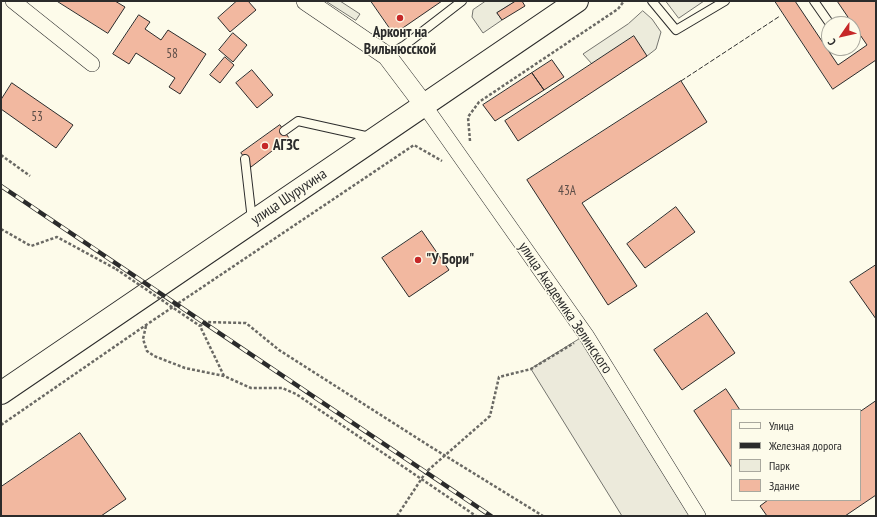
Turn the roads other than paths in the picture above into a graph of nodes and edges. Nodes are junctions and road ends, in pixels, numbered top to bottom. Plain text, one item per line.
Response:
1 (13, 1) edge
2 (306, 1) edge
3 (462, 1) edge
4 (577, 1) edge
5 (652, 1) edge
6 (725, 1) edge
7 (814, 1) edge
8 (824, 16) edge
9 (387, 56) junction
10 (92, 64) dead end
11 (424, 105) junction
12 (284, 131) dead end
13 (375, 138) junction
14 (245, 159) dead end
15 (252, 222) junction
16 (1, 393) edge
17 (698, 516) edge

1 - 10 street
2 - 9 street
3 - 9 lane
4 - 11 highway, улица Шурухина
5 - 6 lane
7 - 8 lane
9 - 11 street
11 - 13 highway, улица Шурухина
11 - 17 street, улица Академика Зелинского
12 - 13 lane
13 - 15 highway, улица Шурухина
14 - 15 lane
15 - 16 highway, улица Шурухина

